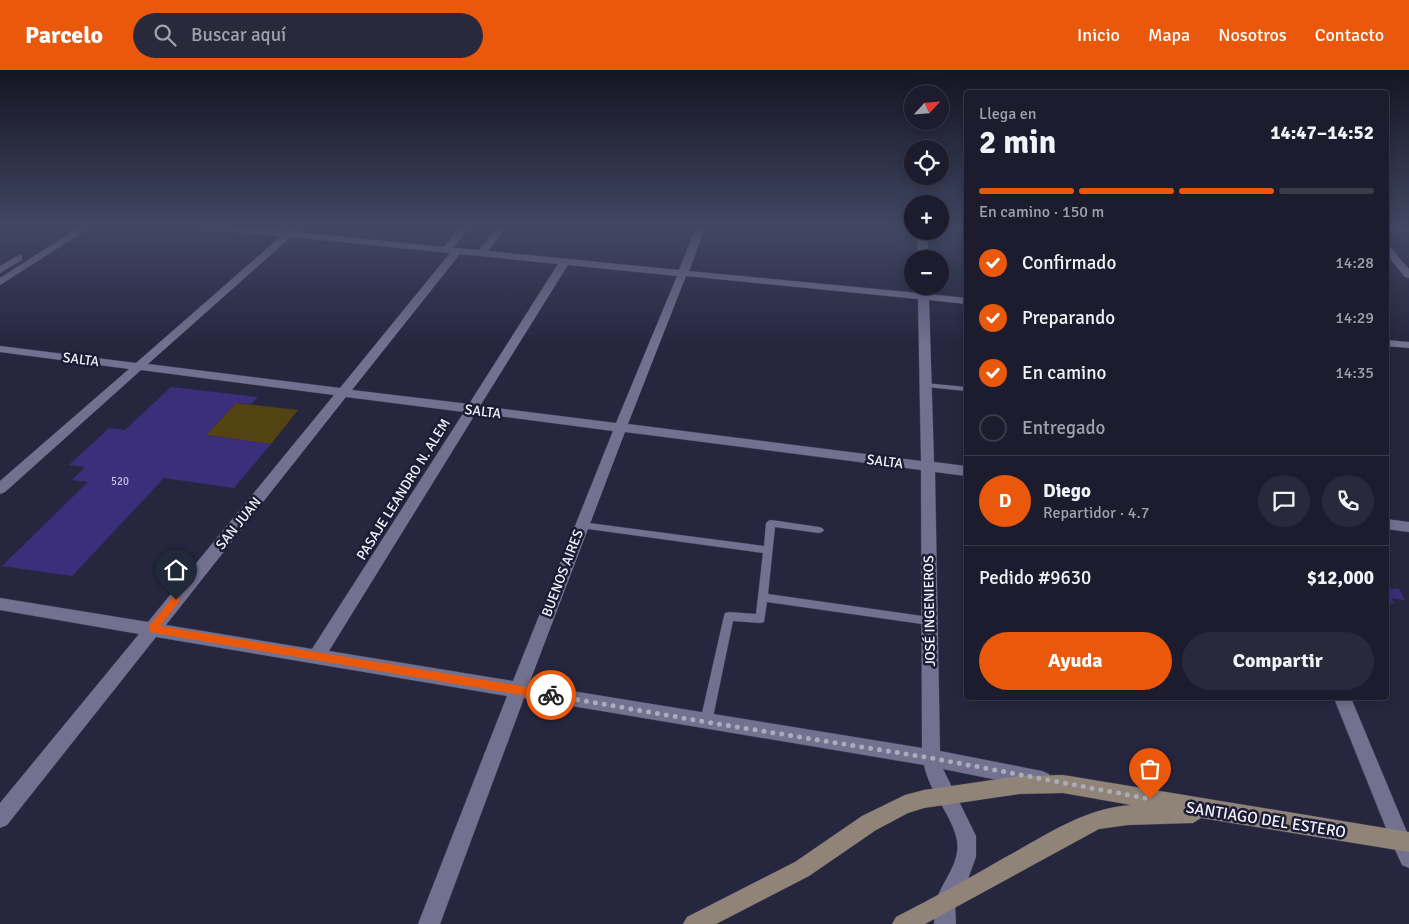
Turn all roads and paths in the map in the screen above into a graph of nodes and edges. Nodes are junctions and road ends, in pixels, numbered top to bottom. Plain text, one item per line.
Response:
1 (27, 265) edge
2 (253, 265) edge
3 (441, 265) edge
4 (563, 265) edge
5 (595, 265) edge
6 (685, 265) edge
7 (1400, 265) edge
8 (682, 273) junction
9 (1409, 275) edge
10 (0, 282) edge
11 (904, 290) edge
12 (923, 295) edge
13 (940, 295) edge
14 (964, 301) edge
15 (1389, 343) edge
16 (1409, 345) edge
17 (0, 349) edge
18 (139, 366) junction
19 (927, 385) junction
20 (964, 389) edge
21 (343, 392) junction
22 (472, 409) junction
23 (620, 428) junction
24 (928, 466) junction
25 (964, 471) edge
26 (0, 489) edge
27 (1389, 524) edge
28 (581, 525) junction
29 (1409, 527) edge
30 (819, 530) dead end
31 (768, 550) junction
32 (763, 597) junction
33 (0, 604) edge
34 (930, 621) junction
35 (152, 629) junction
36 (316, 657) junction
37 (517, 689) junction
38 (1344, 700) edge
39 (706, 722) junction
40 (931, 758) junction
41 (1063, 784) junction
42 (947, 795) junction
43 (1221, 812) junction
44 (0, 818) edge
45 (1406, 847) edge
46 (945, 903) junction
47 (429, 924) edge
48 (694, 924) edge
49 (903, 924) edge
50 (945, 924) edge

1 - 10 street
2 - 18 street
3 - 21 street, SAN JUAN
4 - 22 street, PASAJE LEANDRO N. ALEM
5 - 8 street
6 - 8 street, BUENOS AIRES
7 - 9 street
8 - 11 street
8 - 23 street, BUENOS AIRES
12 - 19 street, JOSÉ INGENIEROS
13 - 14 street
15 - 16 street
17 - 18 street, SALTA
18 - 21 street, SALTA
18 - 26 street
19 - 20 lane
19 - 24 street, JOSÉ INGENIEROS
21 - 22 street, SALTA
21 - 35 street, SAN JUAN
22 - 23 street, SALTA
22 - 36 street, PASAJE LEANDRO N. ALEM
23 - 24 street, SALTA
23 - 28 street, BUENOS AIRES
24 - 25 street, SALTA
24 - 34 street, JOSÉ INGENIEROS
27 - 29 street
28 - 31 lane
28 - 37 street, BUENOS AIRES
30 - 31 lane
31 - 32 lane
32 - 34 lane
32 - 39 lane
33 - 35 street, SANTIAGO DEL ESTERO
34 - 40 street, JOSÉ INGENIEROS
35 - 36 street, SANTIAGO DEL ESTERO
35 - 44 street, SAN JUAN
36 - 37 street, SANTIAGO DEL ESTERO
37 - 39 street, SANTIAGO DEL ESTERO
37 - 47 street, BUENOS AIRES
38 - 45 street
39 - 40 street, SANTIAGO DEL ESTERO
40 - 41 street, SANTIAGO DEL ESTERO
40 - 42 street, JOSÉ INGENIEROS
41 - 42 main road
41 - 43 main road, SANTIAGO DEL ESTERO
42 - 46 street, JOSÉ INGENIEROS
42 - 48 main road
43 - 45 main road, SANTIAGO DEL ESTERO
43 - 46 main road
46 - 49 main road
46 - 50 street, JOSÉ INGENIEROS

